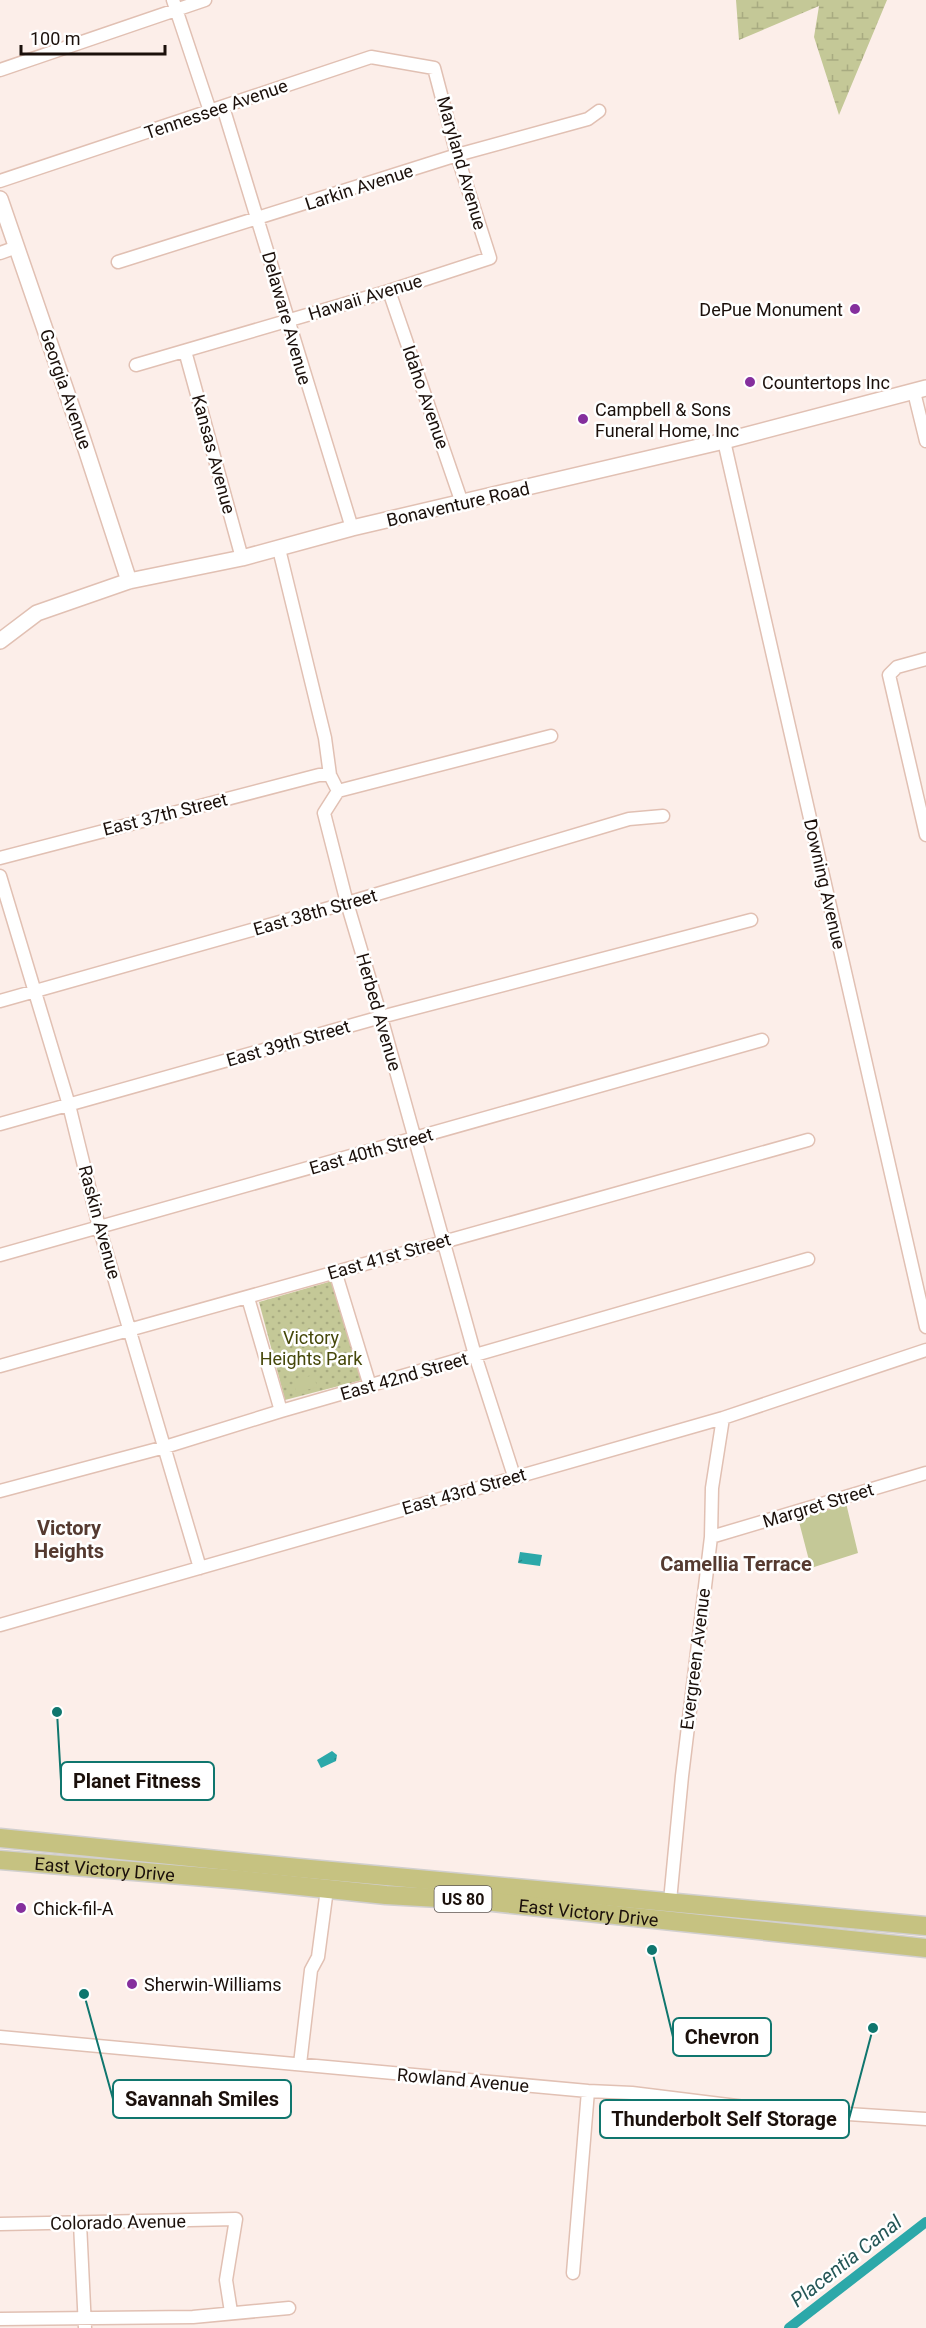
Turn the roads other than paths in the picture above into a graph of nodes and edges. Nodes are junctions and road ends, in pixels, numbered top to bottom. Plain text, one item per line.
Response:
1 (205, 0) edge
2 (175, 5) edge
3 (434, 68) joint
4 (0, 70) edge
5 (223, 107) junction
6 (210, 111) junction
7 (599, 111) dead end
8 (457, 155) junction
9 (0, 181) edge
10 (0, 199) edge
11 (258, 219) junction
12 (17, 247) junction
13 (0, 252) edge
14 (490, 258) joint
15 (118, 262) dead end
16 (389, 291) junction
17 (287, 320) junction
18 (185, 351) junction
19 (136, 365) dead end
20 (920, 390) edge
21 (724, 441) junction
22 (926, 441) edge
23 (462, 503) junction
24 (352, 528) junction
25 (279, 549) junction
26 (242, 558) junction
27 (129, 581) junction
28 (0, 641) edge
29 (926, 659) edge
30 (551, 736) dead end
31 (330, 775) junction
32 (338, 791) junction
33 (663, 816) dead end
34 (926, 835) edge
35 (0, 858) edge
36 (0, 876) edge
37 (347, 903) junction
38 (751, 920) dead end
39 (34, 992) junction
40 (0, 1001) edge
41 (381, 1017) junction
42 (762, 1040) dead end
43 (69, 1105) junction
44 (0, 1124) edge
45 (416, 1139) junction
46 (808, 1140) dead end
47 (99, 1227) junction
48 (443, 1241) junction
49 (0, 1255) edge
50 (808, 1259) dead end
51 (336, 1271) junction
52 (248, 1298) junction
53 (926, 1327) edge
54 (130, 1329) junction
55 (926, 1350) edge
56 (475, 1355) junction
57 (0, 1366) edge
58 (370, 1386) junction
59 (281, 1411) junction
60 (723, 1418) junction
61 (165, 1447) junction
62 (926, 1473) edge
63 (514, 1476) junction
64 (0, 1491) edge
65 (711, 1537) junction
66 (200, 1568) junction
67 (0, 1625) edge
68 (0, 1838) edge
69 (0, 1860) edge
70 (327, 1889) junction
71 (475, 1892) junction
72 (670, 1901) junction
73 (769, 1911) junction
74 (926, 1926) edge
75 (766, 1931) junction
76 (926, 1948) edge
77 (0, 2037) edge
78 (300, 2064) junction
79 (588, 2091) junction
80 (926, 2119) edge
81 (80, 2223) junction
82 (0, 2224) edge
83 (573, 2273) dead end
84 (289, 2308) dead end
85 (231, 2313) junction
86 (0, 2319) edge
87 (85, 2323) edge

1 - 2 street
2 - 4 street
2 - 6 street
3 - 5 street, Tennessee Avenue
3 - 8 street, Maryland Avenue
5 - 6 street, Tennessee Avenue
5 - 11 street, Delaware Avenue
6 - 9 street, Tennessee Avenue
7 - 8 street, Larkin Avenue
8 - 11 street, Larkin Avenue
8 - 14 street, Maryland Avenue
10 - 12 street, Georgia Avenue
11 - 15 street, Larkin Avenue
11 - 17 street, Delaware Avenue
12 - 13 street
12 - 27 street, Georgia Avenue
14 - 16 street, Hawaii Avenue
16 - 17 street, Hawaii Avenue
16 - 23 street, Idaho Avenue
17 - 18 street, Hawaii Avenue
17 - 24 street, Delaware Avenue
18 - 19 street, Hawaii Avenue
18 - 26 street, Kansas Avenue
20 - 21 street, Bonaventure Road
20 - 22 street
21 - 23 street, Bonaventure Road
21 - 53 street, Downing Avenue
23 - 24 street, Bonaventure Road
24 - 25 street, Bonaventure Road
25 - 26 street, Bonaventure Road
25 - 31 street
26 - 27 street, Bonaventure Road
27 - 28 street, Bonaventure Road
29 - 34 street
30 - 32 street
31 - 32 street
31 - 35 street, East 37th Street
32 - 37 street, Herbed Avenue
33 - 37 street, East 38th Street
36 - 39 street, Raskin Avenue
37 - 39 street, East 38th Street
37 - 41 street, Herbed Avenue
38 - 41 street, East 39th Street
39 - 40 street, East 38th Street
39 - 43 street, Raskin Avenue
41 - 43 street, East 39th Street
41 - 45 street, Herbed Avenue
42 - 45 street, East 40th Street
43 - 44 street, East 39th Street
43 - 47 street, Raskin Avenue
45 - 47 street, East 40th Street
45 - 48 street, Herbed Avenue
46 - 48 street, East 41st Street
47 - 49 street, East 40th Street
47 - 54 street, Raskin Avenue
48 - 51 street, East 41st Street
48 - 56 street, Herbed Avenue
50 - 56 street, East 42nd Street
51 - 52 street, East 41st Street
51 - 58 street
52 - 54 street, East 41st Street
52 - 59 street
54 - 57 street, East 41st Street
54 - 61 street, Raskin Avenue
55 - 60 street, East 43rd Street
56 - 58 street, East 42nd Street
56 - 63 street, Herbed Avenue
58 - 59 street, East 42nd Street
59 - 61 street, East 42nd Street
60 - 63 street, East 43rd Street
60 - 65 street, Evergreen Avenue
61 - 64 street, East 42nd Street
61 - 66 street, Raskin Avenue
62 - 65 street, Margret Street
63 - 66 street, East 43rd Street
65 - 72 street, Evergreen Avenue
66 - 67 street, East 43rd Street
68 - 71 main road, East Victory Drive / US 80
69 - 70 main road, East Victory Drive / US 80
70 - 71 main road, East Victory Drive / US 80
70 - 78 street
71 - 72 main road, East Victory Drive / US 80
71 - 75 main road, East Victory Drive / US 80
72 - 73 main road, East Victory Drive / US 80
73 - 74 main road, East Victory Drive / US 80
73 - 75 main road
75 - 76 main road, East Victory Drive / US 80
77 - 78 street, Rowland Avenue
78 - 79 street, Rowland Avenue
79 - 80 street, Rowland Avenue
79 - 83 street
81 - 82 street, Colorado Avenue
81 - 85 street, Colorado Avenue
81 - 87 street
84 - 85 street
85 - 87 street
86 - 87 street

